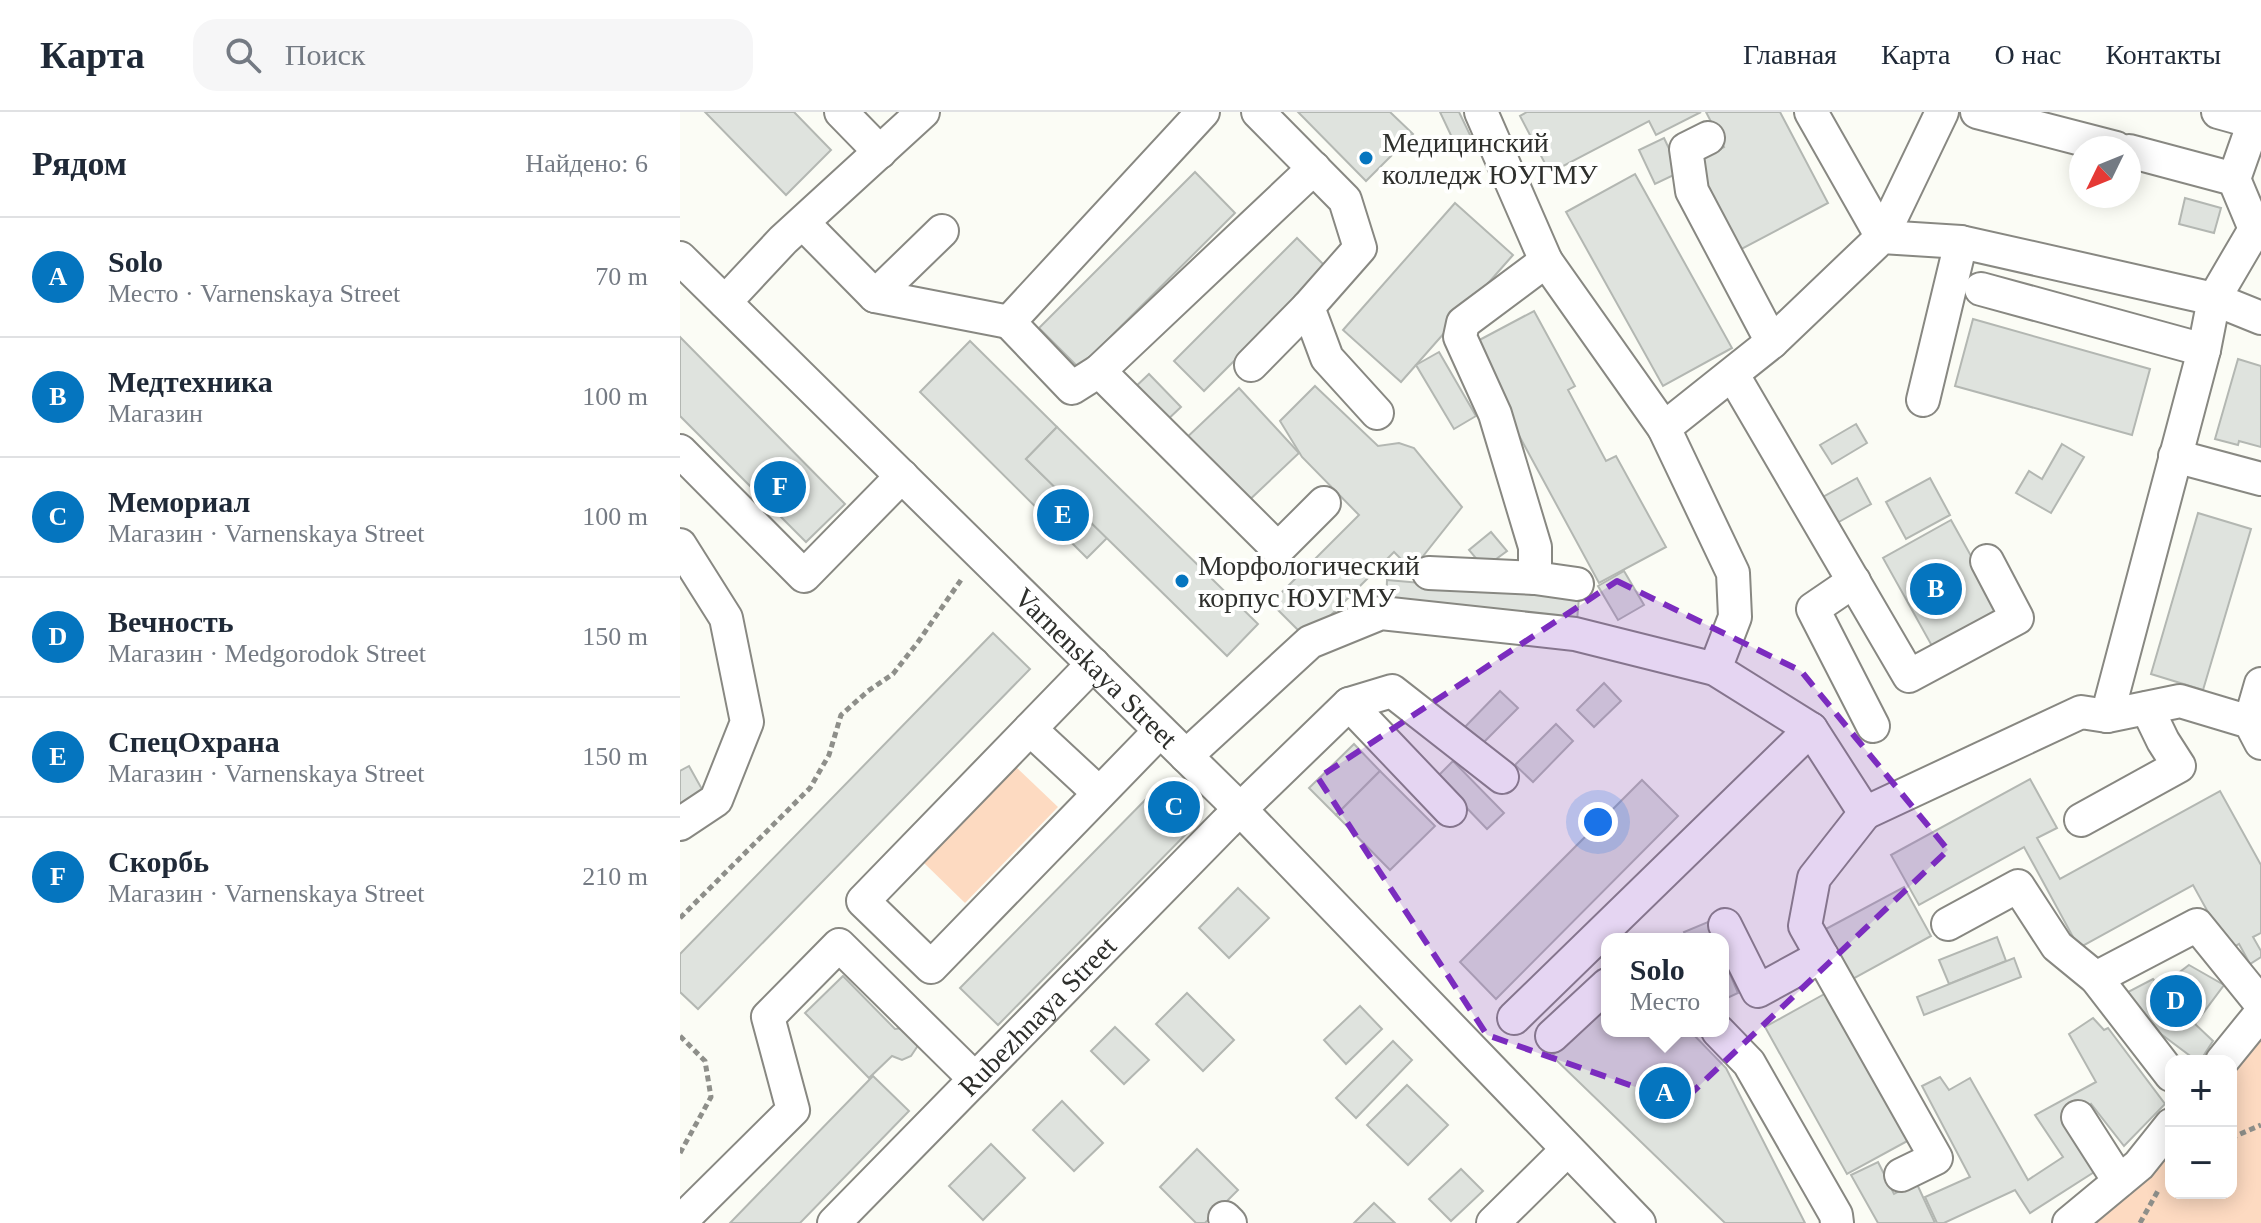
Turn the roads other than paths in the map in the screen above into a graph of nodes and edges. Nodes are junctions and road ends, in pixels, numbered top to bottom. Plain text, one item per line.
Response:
1 (841, 112) edge
2 (923, 112) edge
3 (1203, 112) edge
4 (1258, 112) edge
5 (1481, 112) edge
6 (1811, 112) edge
7 (1942, 112) edge
8 (1977, 112) edge
9 (2218, 112) edge
10 (2070, 136) edge
11 (1708, 138) dead end
12 (880, 152) junction
13 (2141, 154) edge
14 (1314, 168) junction
15 (2234, 179) junction
16 (803, 223) junction
17 (2258, 226) edge
18 (942, 231) dead end
19 (1882, 237) junction
20 (1961, 242) junction
21 (680, 258) edge
22 (1546, 261) junction
23 (1981, 289) dead end
24 (875, 296) junction
25 (2214, 299) junction
26 (725, 302) junction
27 (1308, 307) junction
28 (2261, 318) edge
29 (1009, 322) junction
30 (1772, 342) junction
31 (2204, 350) junction
32 (1251, 365) dead end
33 (1099, 371) junction
34 (1733, 375) junction
35 (1923, 400) dead end
36 (1377, 413) dead end
37 (1664, 428) junction
38 (680, 451) edge
39 (2175, 456) junction
40 (902, 476) junction
41 (2261, 479) edge
42 (1324, 503) dead end
43 (680, 545) edge
44 (1987, 561) dead end
45 (1429, 573) dead end
46 (1535, 578) junction
47 (1854, 581) junction
48 (1577, 584) dead end
49 (1093, 664) junction
50 (1715, 669) junction
51 (2261, 684) edge
52 (1349, 704) junction
53 (2147, 708) junction
54 (2107, 716) junction
55 (1873, 726) dead end
56 (1030, 729) junction
57 (1811, 729) junction
58 (1160, 731) junction
59 (2255, 733) edge
60 (1186, 756) junction
61 (1502, 777) dead end
62 (1099, 793) junction
63 (1240, 809) junction
64 (1450, 810) dead end
65 (1865, 813) junction
66 (2081, 820) dead end
67 (680, 824) edge
68 (1948, 924) dead end
69 (1725, 925) dead end
70 (1601, 933) edge
71 (1601, 933) edge
72 (1822, 956) junction
73 (2096, 978) junction
74 (1601, 991) edge
75 (2261, 1004) edge
76 (2261, 1013) edge
77 (1514, 1018) dead end
78 (1552, 1036) dead end
79 (1724, 1037) edge
80 (2227, 1055) edge
81 (2165, 1067) edge
82 (975, 1079) junction
83 (2078, 1117) dead end
84 (2169, 1127) edge
85 (1567, 1150) junction
86 (1901, 1175) dead end
87 (2119, 1181) junction
88 (680, 1222) edge
89 (834, 1223) edge
90 (1493, 1223) edge
91 (1639, 1223) edge
92 (1837, 1223) edge
93 (2069, 1223) edge

1 - 12 street
2 - 12 street
3 - 29 street
4 - 14 street
5 - 22 street
6 - 19 street
7 - 19 street
8 - 10 street
9 - 15 street
11 - 30 street
12 - 16 street
13 - 15 street
14 - 27 street
14 - 33 street
15 - 17 street
16 - 24 street
16 - 26 street
17 - 25 street
18 - 24 street
19 - 20 street
19 - 30 street
20 - 25 street
20 - 35 street
21 - 26 street, Varnenskaya Street
22 - 37 street
22 - 46 street
23 - 31 street
24 - 29 street
25 - 28 street
25 - 31 street
26 - 40 street, Varnenskaya Street
27 - 32 street
27 - 36 street
29 - 33 street
30 - 34 street
31 - 39 street
33 - 42 street
34 - 37 street
34 - 47 street
37 - 50 street
38 - 40 street
39 - 41 street
39 - 54 street
40 - 49 street, Varnenskaya Street
43 - 67 street
44 - 47 street
45 - 46 street
46 - 48 street
47 - 55 street
49 - 56 street
49 - 58 street, Varnenskaya Street
50 - 57 street
50 - 60 street
51 - 59 street
52 - 61 street
52 - 63 street, Rubezhnaya Street
52 - 64 street
53 - 54 street
53 - 59 street
53 - 66 street
54 - 65 street
56 - 62 street
56 - 62 street
57 - 65 street
57 - 70 street
58 - 60 street, Varnenskaya Street
58 - 62 street
60 - 63 street, Varnenskaya Street
63 - 82 street, Rubezhnaya Street
63 - 85 street, Varnenskaya Street
65 - 72 street
68 - 73 street
69 - 72 street
71 - 77 street
72 - 86 street
73 - 75 street
73 - 81 street
74 - 78 street
76 - 80 street
79 - 92 street
82 - 88 street
82 - 89 street, Rubezhnaya Street
83 - 87 street
84 - 87 street
85 - 90 street
85 - 91 street, Varnenskaya Street
87 - 93 street

